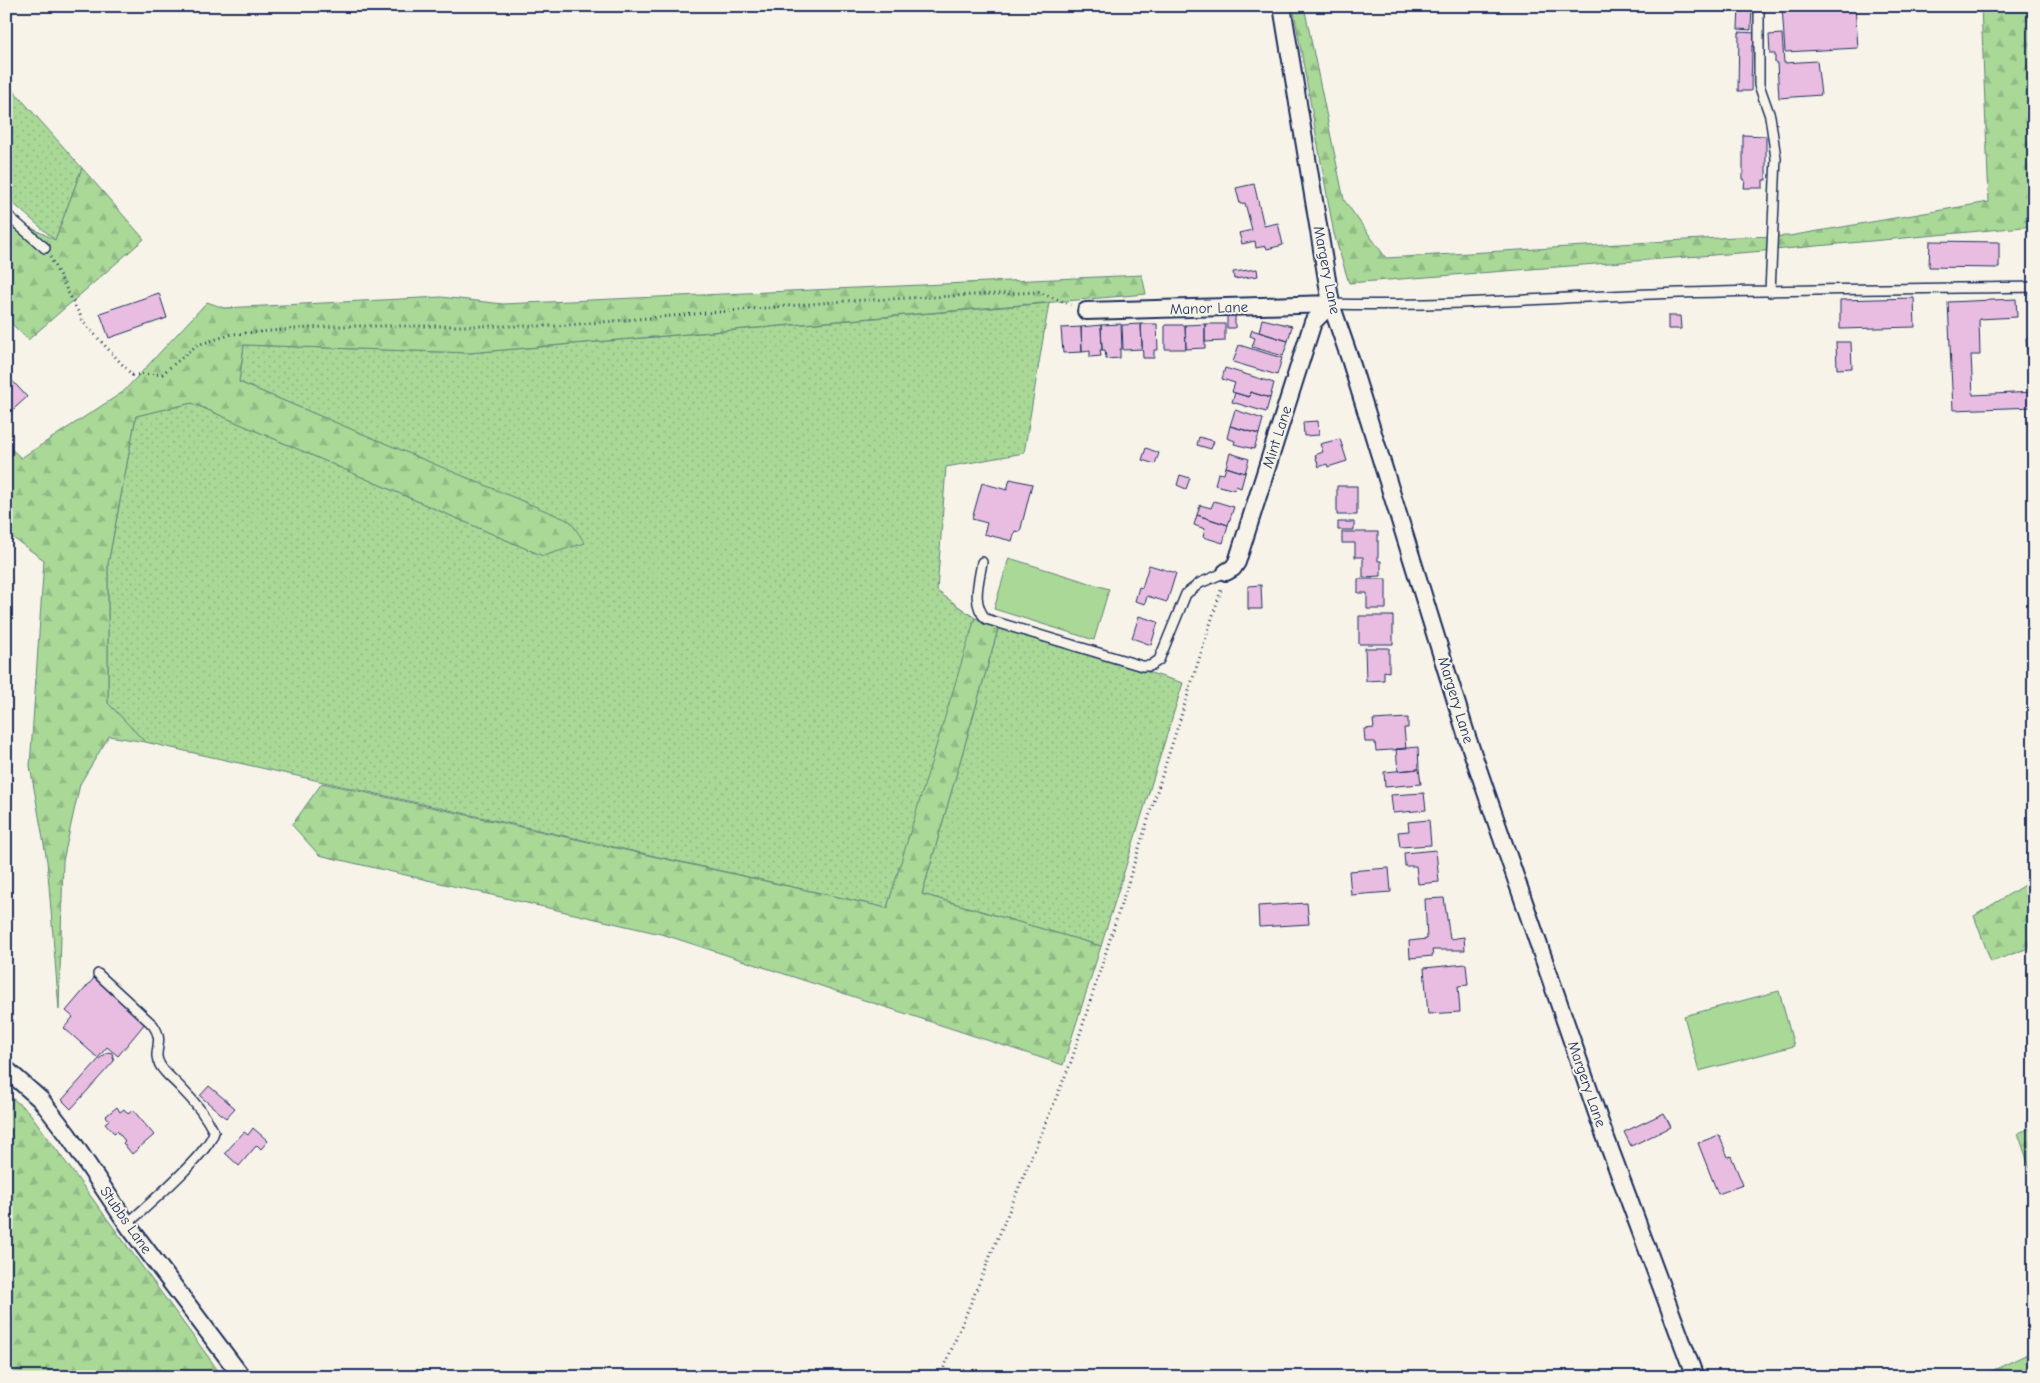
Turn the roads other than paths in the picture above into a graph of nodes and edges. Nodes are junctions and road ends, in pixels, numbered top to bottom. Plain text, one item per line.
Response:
1 (1282, 6) edge
2 (1759, 6) edge
3 (6, 214) edge
4 (45, 248) road end
5 (2034, 287) edge
6 (1770, 292) junction
7 (1331, 304) junction
8 (1086, 311) road end
9 (982, 562) dead end
10 (1226, 572) joint
11 (98, 974) dead end
12 (6, 1069) edge
13 (127, 1224) junction
14 (242, 1377) edge
15 (1695, 1377) edge

1 - 7 street, Margery Lane
2 - 6 lane
3 - 4 lane
5 - 6 lane
6 - 7 lane
7 - 8 street, Manor Lane
7 - 10 street, Mint Lane
7 - 15 street, Margery Lane
9 - 10 lane
11 - 13 lane
12 - 13 street, Stubbs Lane
13 - 14 street, Stubbs Lane

